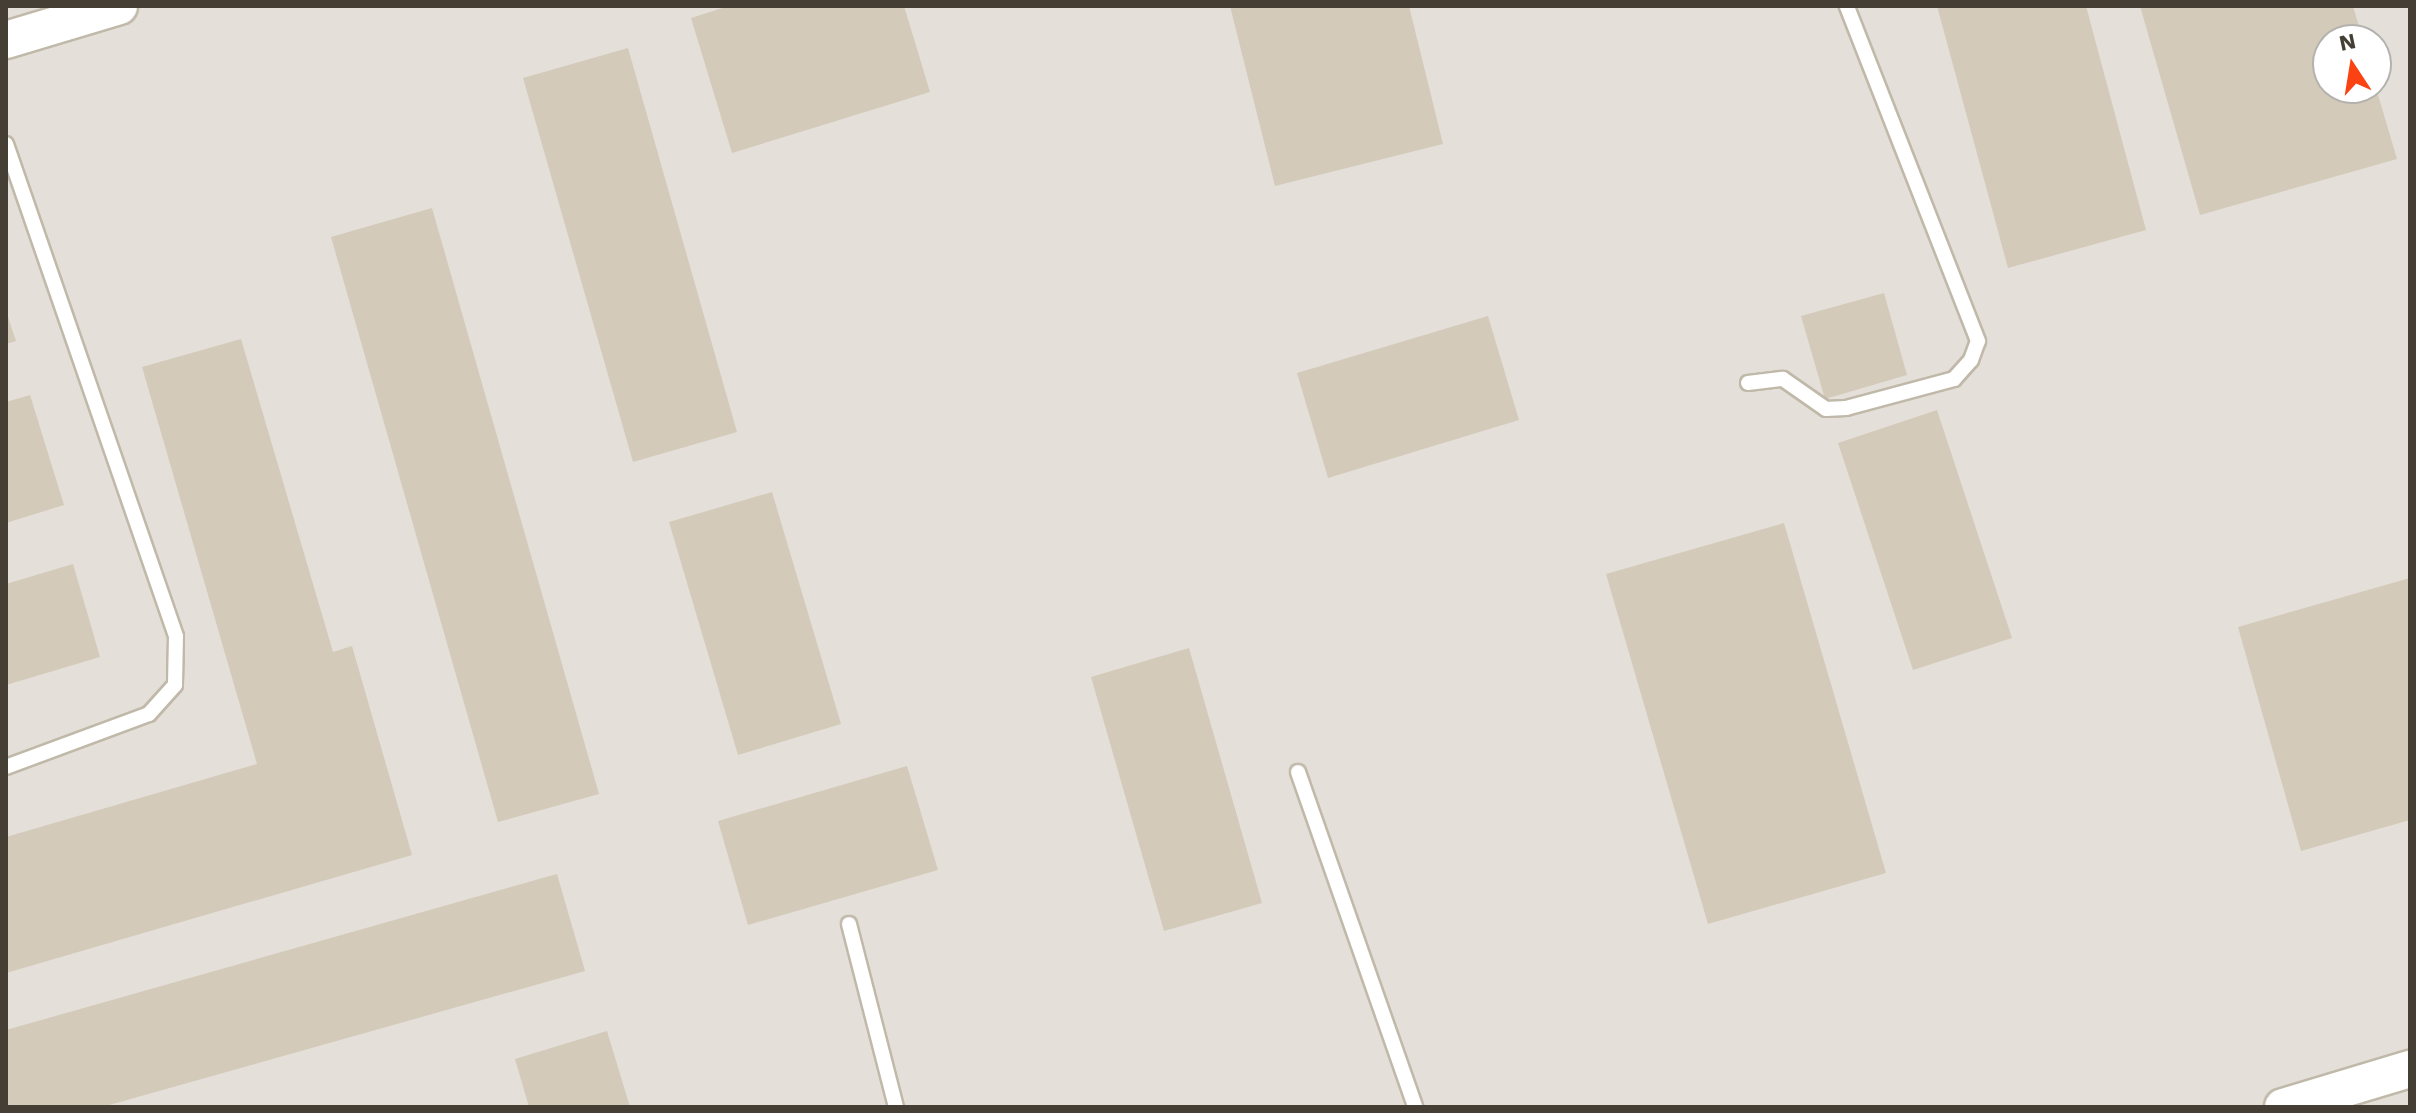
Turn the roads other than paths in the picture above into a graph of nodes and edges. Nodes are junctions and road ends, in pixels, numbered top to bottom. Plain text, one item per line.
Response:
1 (1847, 6) edge
2 (96, 9) edge
3 (6, 40) edge
4 (6, 144) edge
5 (1748, 383) dead end
6 (6, 767) edge
7 (1298, 772) dead end
8 (849, 924) dead end
9 (2410, 1069) edge
10 (896, 1107) edge
11 (1415, 1107) edge
12 (2283, 1107) edge

1 - 5 lane
2 - 3 street
4 - 6 lane
7 - 11 lane
8 - 10 lane
9 - 12 street

